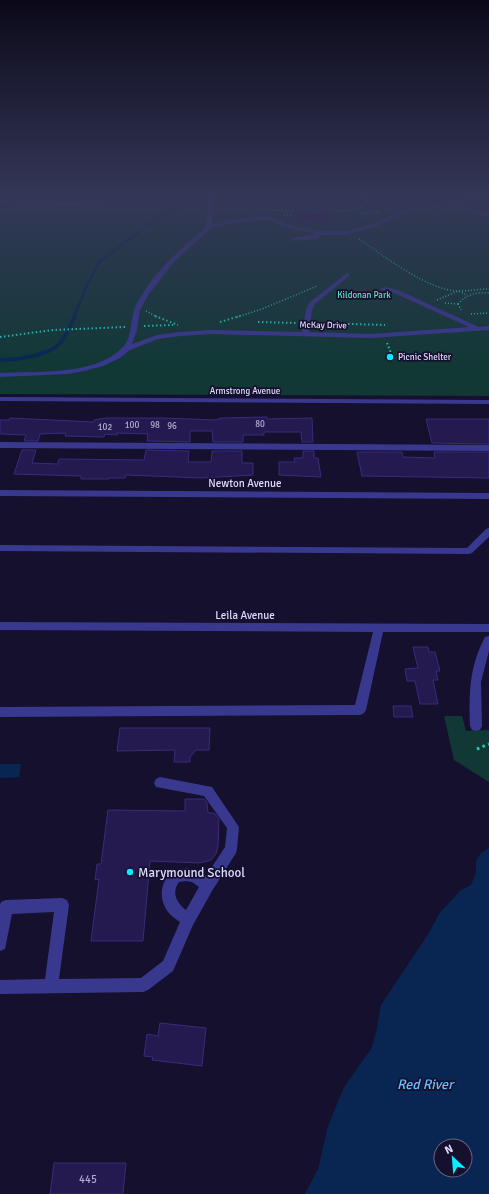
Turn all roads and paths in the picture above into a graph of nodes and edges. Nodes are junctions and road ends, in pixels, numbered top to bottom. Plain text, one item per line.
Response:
1 (182, 252) edge
2 (378, 252) edge
3 (347, 275) dead end
4 (318, 286) dead end
5 (384, 289) dead end
6 (489, 289) edge
7 (458, 292) junction
8 (489, 293) edge
9 (467, 295) junction
10 (139, 306) junction
11 (428, 306) junction
12 (489, 313) edge
13 (480, 315) junction
14 (483, 319) dead end
15 (220, 322) dead end
16 (134, 326) junction
17 (489, 328) edge
18 (75, 329) dead end
19 (479, 329) junction
20 (201, 332) junction
21 (305, 335) junction
22 (0, 337) edge
23 (157, 337) junction
24 (127, 348) junction
25 (0, 375) edge
26 (0, 399) edge
27 (489, 402) edge
28 (0, 445) edge
29 (489, 448) edge
30 (0, 493) edge
31 (489, 496) edge
32 (489, 531) edge
33 (0, 548) edge
34 (0, 626) edge
35 (379, 627) junction
36 (489, 628) edge
37 (489, 640) edge
38 (0, 712) edge
39 (476, 726) dead end
40 (489, 744) edge
41 (477, 749) dead end
42 (160, 783) dead end
43 (207, 886) junction
44 (3, 907) edge
45 (188, 920) junction
46 (0, 944) edge
47 (51, 986) junction
48 (0, 987) edge

1 - 10 street
2 - 7 path
3 - 21 street
4 - 15 path
5 - 11 street
6 - 7 path
7 - 9 path
7 - 11 path
8 - 9 path
9 - 13 path
10 - 16 street
10 - 20 path
11 - 19 street
12 - 13 path
13 - 14 path
16 - 23 street, McKay Drive
16 - 24 street
17 - 19 street, McKay Drive
18 - 22 path
19 - 21 street, McKay Drive
20 - 21 street, McKay Drive
20 - 23 street, McKay Drive
23 - 24 street, McKay Drive
24 - 25 street, McKay Drive
26 - 27 street, Armstrong Avenue
28 - 29 street
30 - 31 street, Newton Avenue
32 - 33 street
34 - 35 street, Leila Avenue
35 - 36 street, Leila Avenue
35 - 38 street
37 - 39 street
40 - 41 path
42 - 43 street
43 - 45 street
43 - 45 street
44 - 46 street
44 - 47 street
45 - 47 street
47 - 48 street

